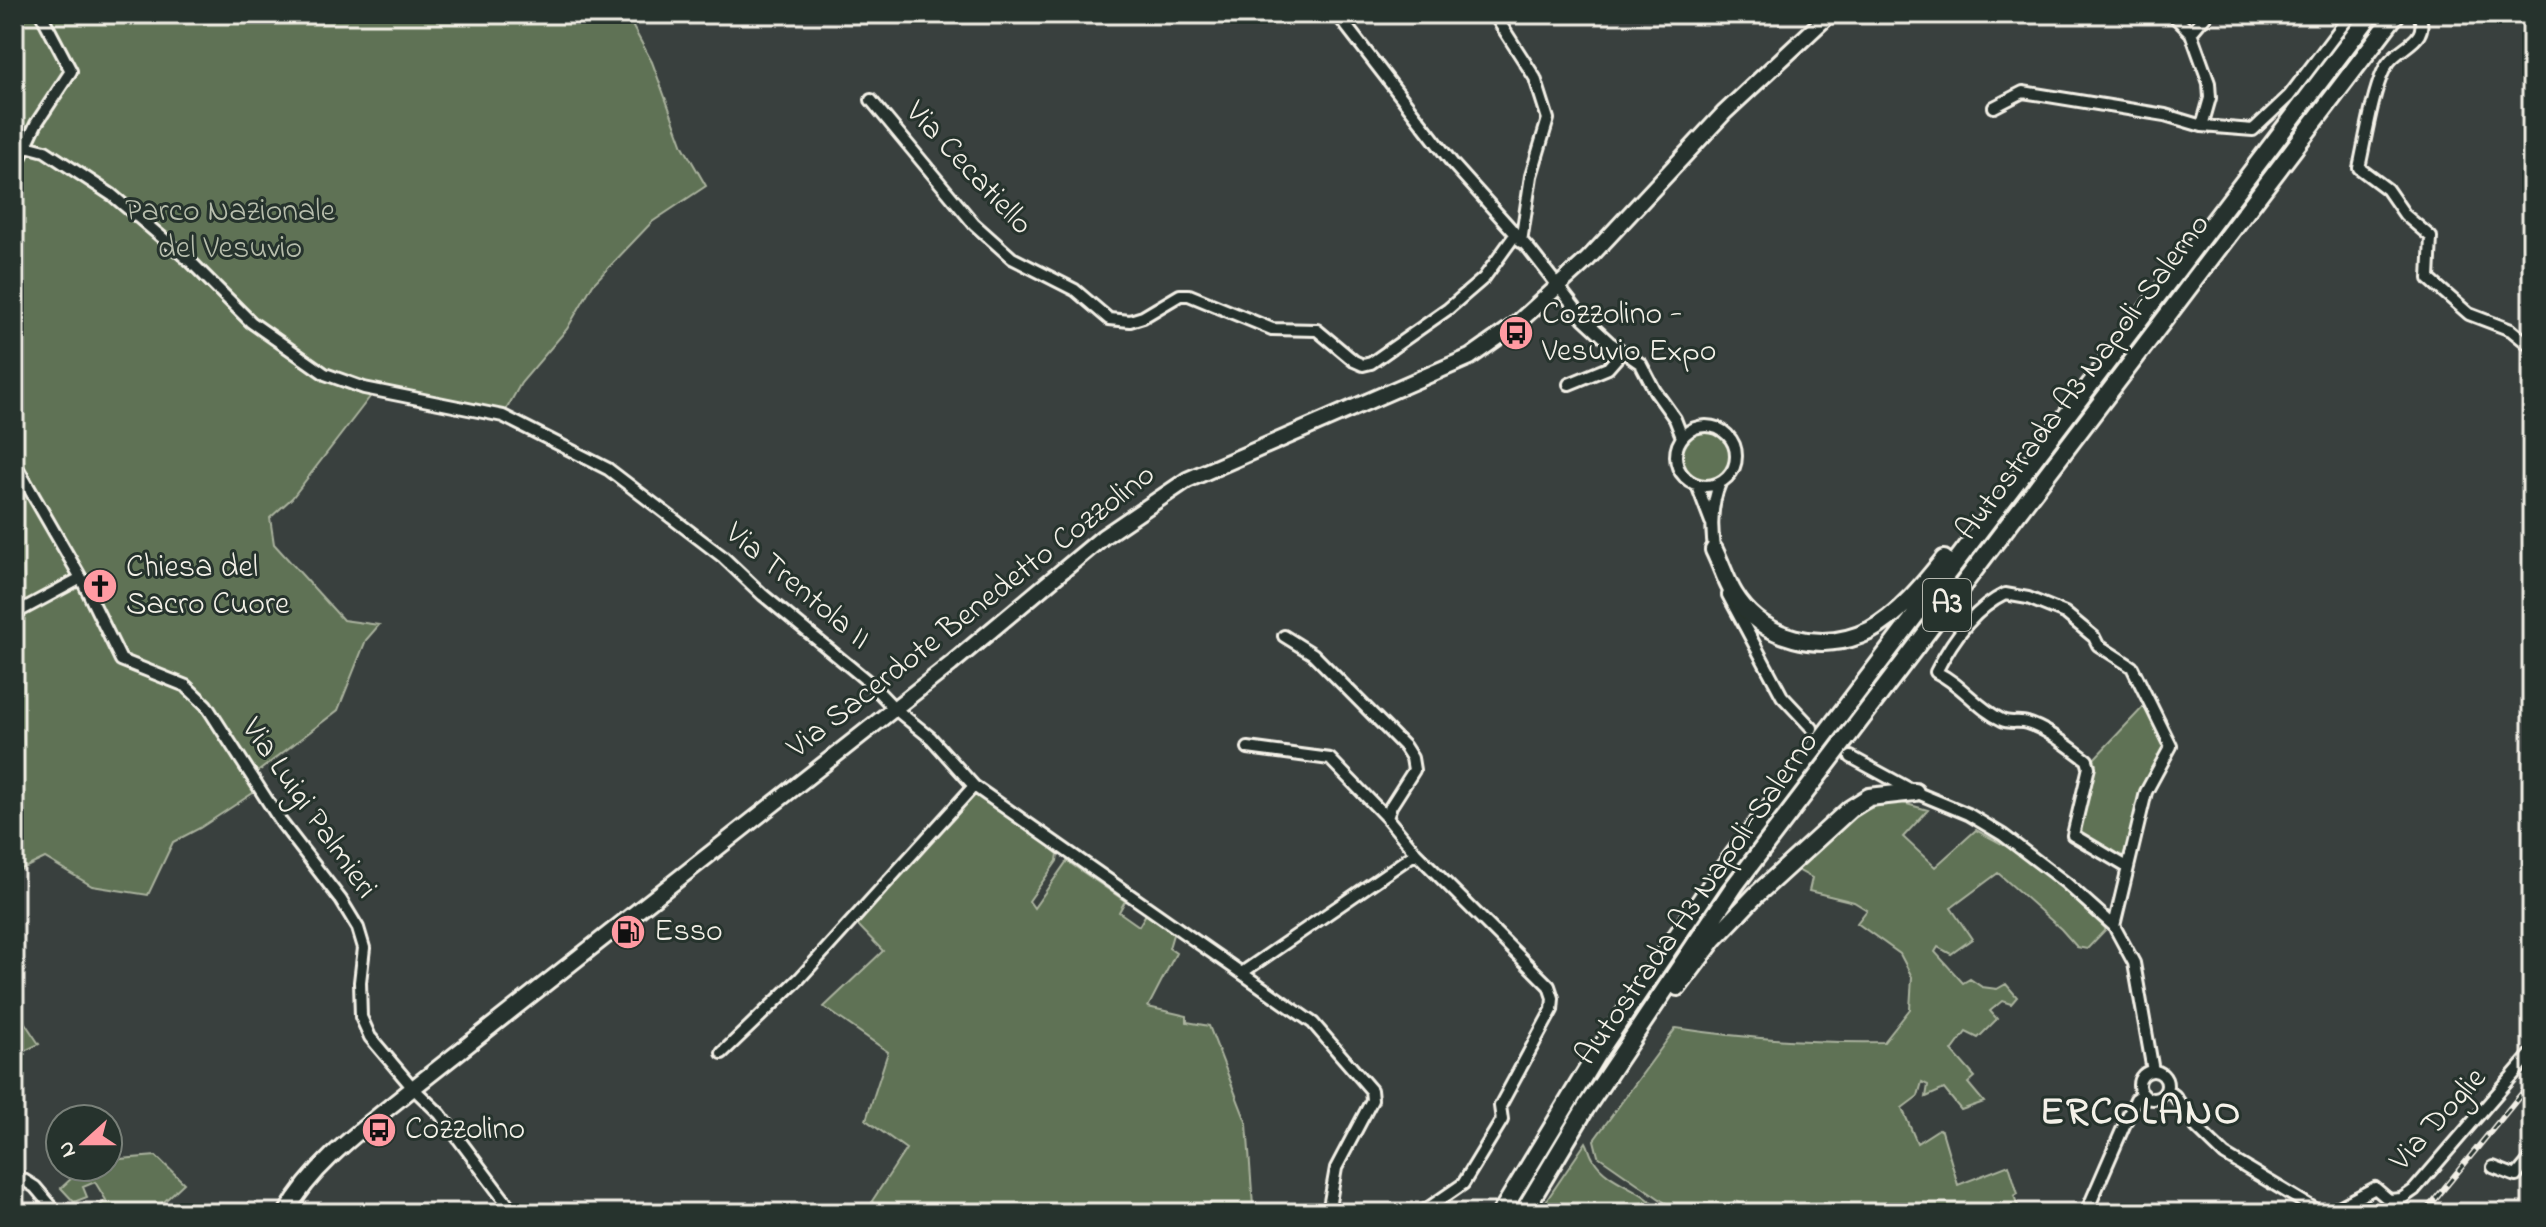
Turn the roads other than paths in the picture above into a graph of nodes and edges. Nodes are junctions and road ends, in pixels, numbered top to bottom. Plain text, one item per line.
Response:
1 (41, 14) edge
2 (1337, 14) edge
3 (1494, 14) edge
4 (1830, 14) edge
5 (2172, 14) edge
6 (2207, 14) edge
7 (2351, 14) edge
8 (2371, 14) edge
9 (2396, 14) edge
10 (2419, 14) edge
11 (2191, 33) junction
12 (871, 100) dead end
13 (1994, 107) dead end
14 (2202, 126) junction
15 (26, 146) junction
16 (14, 171) edge
17 (1518, 239) junction
18 (1558, 285) junction
19 (2532, 347) edge
20 (1622, 352) junction
21 (1569, 384) dead end
22 (1675, 419) junction
23 (1695, 427) junction
24 (1682, 437) junction
25 (14, 462) edge
26 (2027, 466) junction
27 (1720, 483) junction
28 (1697, 485) junction
29 (1712, 528) junction
30 (1714, 550) junction
31 (81, 578) junction
32 (14, 614) edge
33 (1284, 636) dead end
34 (894, 708) junction
35 (1812, 728) dead end
36 (1248, 748) dead end
37 (1851, 757) dead end
38 (974, 786) junction
39 (1915, 792) junction
40 (1387, 818) junction
41 (1416, 853) junction
42 (2127, 867) junction
43 (2114, 926) junction
44 (1243, 972) junction
45 (722, 1053) dead end
46 (2532, 1053) edge
47 (2153, 1071) junction
48 (413, 1088) junction
49 (2167, 1090) junction
50 (2143, 1094) junction
51 (1585, 1109) junction
52 (2532, 1157) edge
53 (2493, 1167) dead end
54 (14, 1174) edge
55 (2336, 1211) edge
56 (57, 1213) edge
57 (286, 1213) edge
58 (514, 1213) edge
59 (1328, 1213) edge
60 (1421, 1213) edge
61 (1501, 1213) edge
62 (1523, 1213) edge
63 (2086, 1213) edge

1 - 15 street
2 - 17 street
3 - 17 street
4 - 18 main road, Via Sacerdote Benedetto Cozzolino
5 - 11 street
6 - 11 street
7 - 14 street
8 - 26 highway, Autostrada A3 Napoli-Salerno / A3
9 - 51 highway, Autostrada A3 Napoli-Salerno / A3
10 - 19 street
11 - 14 street
12 - 17 street, Via Cecatiello
13 - 14 street
15 - 16 street
15 - 34 street, Via Trentola II
17 - 18 street
18 - 20 street
18 - 34 main road, Via Sacerdote Benedetto Cozzolino
20 - 21 street
20 - 22 street
22 - 23 street
22 - 24 street
23 - 24 street
23 - 27 street
24 - 28 street
25 - 31 street, Via Luigi Palmieri
26 - 30 highway
26 - 61 highway, Autostrada A3 Napoli-Salerno / A3
27 - 28 street
27 - 29 street
28 - 29 street
29 - 30 street
30 - 35 street
31 - 32 street
31 - 48 street, Via Luigi Palmieri
33 - 40 street
34 - 38 street, Via Trentola II
34 - 48 main road, Via Sacerdote Benedetto Cozzolino
36 - 40 street
37 - 39 street
38 - 44 street, Via Trentola II
38 - 45 street
39 - 43 street
39 - 51 highway
40 - 41 street
41 - 44 street
41 - 60 street
42 - 42 street
42 - 43 street
43 - 47 street
44 - 59 street, Via Trentola II
46 - 55 street, Via Doglie
47 - 49 street
47 - 50 street
48 - 57 main road, Via Sacerdote Benedetto Cozzolino
48 - 58 street, Via Luigi Palmieri
49 - 50 street
49 - 55 street
50 - 63 street
51 - 62 highway, Autostrada A3 Napoli-Salerno / A3
52 - 53 street
54 - 56 street

